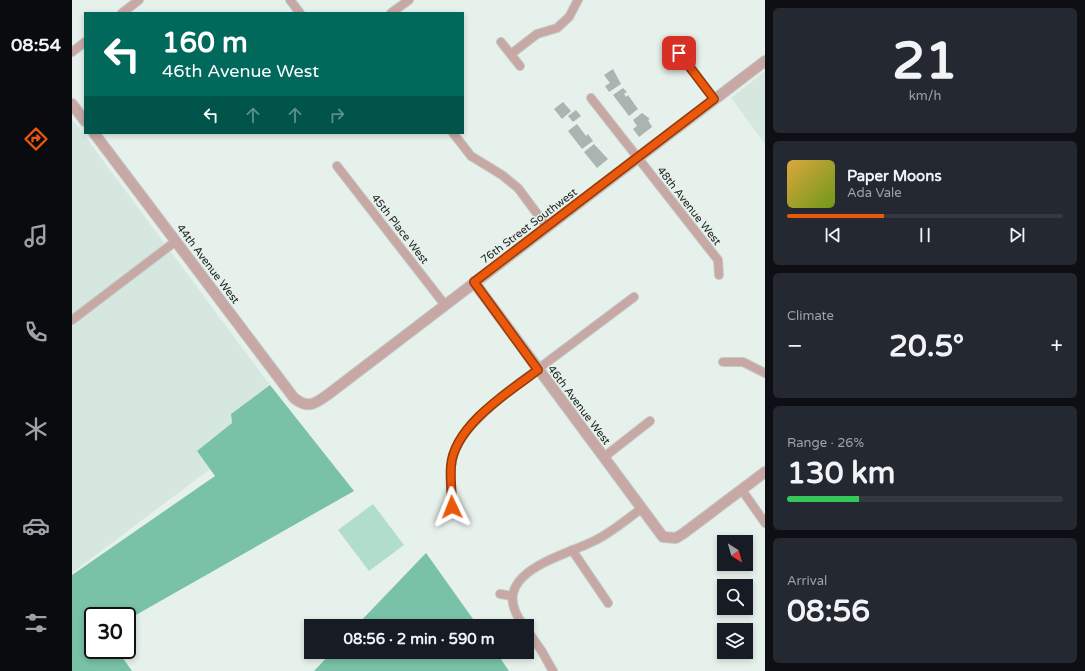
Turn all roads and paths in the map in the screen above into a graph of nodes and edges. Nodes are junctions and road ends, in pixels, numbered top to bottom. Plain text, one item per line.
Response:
1 (139, 0) edge
2 (290, 0) edge
3 (409, 0) edge
4 (578, 0) edge
5 (130, 3) edge
6 (123, 12) edge
7 (299, 12) edge
8 (392, 12) edge
9 (671, 41) dead end
10 (501, 42) dead end
11 (84, 43) edge
12 (72, 52) edge
13 (510, 54) junction
14 (765, 61) edge
15 (520, 66) dead end
16 (591, 98) dead end
17 (714, 99) junction
18 (72, 104) edge
19 (84, 120) edge
20 (95, 134) edge
21 (454, 134) edge
22 (637, 158) junction
23 (337, 166) dead end
24 (548, 227) junction
25 (176, 241) junction
26 (719, 275) dead end
27 (474, 282) junction
28 (634, 297) dead end
29 (445, 305) junction
30 (72, 320) edge
31 (723, 362) dead end
32 (538, 370) junction
33 (765, 373) edge
34 (306, 405) joint
35 (650, 421) dead end
36 (604, 457) junction
37 (765, 472) edge
38 (742, 490) junction
39 (452, 507) dead end
40 (641, 509) junction
41 (765, 523) edge
42 (572, 550) junction
43 (500, 594) dead end
44 (512, 596) junction
45 (608, 603) dead end
46 (519, 619) edge
47 (534, 640) edge
48 (553, 671) edge

1 - 5 street
2 - 7 street
3 - 8 street
4 - 13 street
5 - 6 street
9 - 17 street
10 - 13 street
11 - 12 street
13 - 15 street
14 - 17 street, 76th Street Southwest
16 - 22 street, 48th Avenue West
17 - 22 street, 76th Street Southwest
18 - 19 street
20 - 25 street, 44th Avenue West
21 - 24 street
22 - 24 street, 76th Street Southwest
22 - 26 street, 48th Avenue West
23 - 29 street, 45th Place West
24 - 27 street, 76th Street Southwest
25 - 30 street
25 - 34 street, 44th Avenue West
27 - 29 street, 76th Street Southwest
27 - 32 street, 46th Avenue West
28 - 32 street
29 - 34 street, 76th Street Southwest
31 - 33 street
32 - 36 street, 46th Avenue West
32 - 39 street
35 - 36 street
36 - 40 street, 46th Avenue West
37 - 38 street
38 - 40 street, 46th Avenue West
38 - 41 street
40 - 42 street
42 - 44 street
42 - 45 street
43 - 44 street
44 - 46 street
47 - 48 street

